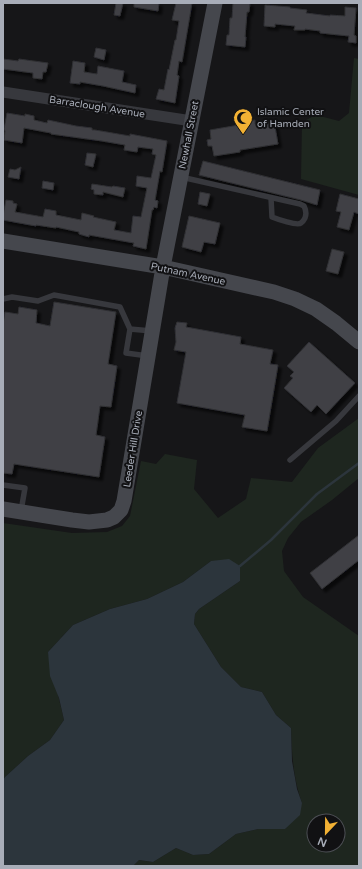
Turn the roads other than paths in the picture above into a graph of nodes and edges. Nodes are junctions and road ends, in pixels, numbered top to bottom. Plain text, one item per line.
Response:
1 (216, 3) edge
2 (3, 92) edge
3 (192, 121) junction
4 (181, 177) junction
5 (271, 198) junction
6 (3, 241) edge
7 (163, 268) junction
8 (3, 299) edge
9 (130, 329) junction
10 (152, 332) junction
11 (359, 337) edge
12 (359, 342) edge
13 (148, 356) junction
14 (359, 396) edge
15 (290, 460) dead end
16 (3, 485) edge
17 (3, 509) edge
18 (21, 512) junction

1 - 3 street, Newhall Street
2 - 3 street, Barraclough Avenue
3 - 4 street, Newhall Street
4 - 5 lane
4 - 7 street, Newhall Street
5 - 5 lane
6 - 7 street, Putnam Avenue
7 - 10 street, Leeder Hill Drive
7 - 12 street, Putnam Avenue
8 - 9 lane
9 - 10 lane
9 - 13 lane
10 - 13 street, Leeder Hill Drive
11 - 12 lane
13 - 18 street, Leeder Hill Drive
14 - 15 lane
16 - 18 lane
17 - 18 street, Leeder Hill Drive

